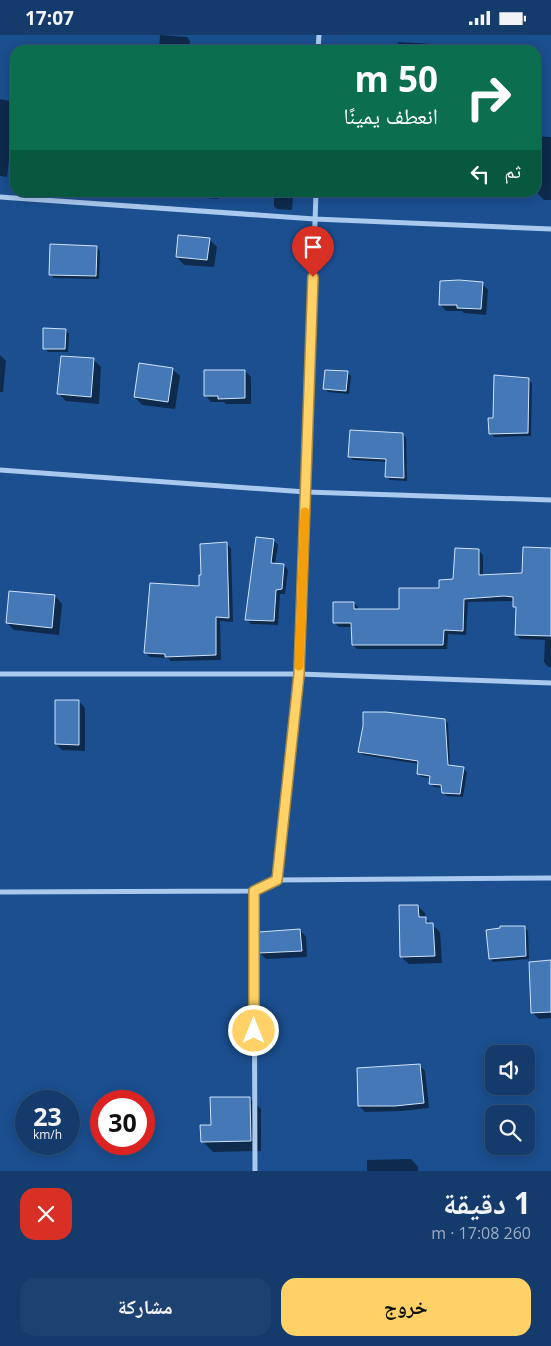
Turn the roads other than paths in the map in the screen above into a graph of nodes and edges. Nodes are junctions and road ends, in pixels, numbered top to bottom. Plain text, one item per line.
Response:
1 (0, 197) edge
2 (316, 197) edge
3 (315, 219) junction
4 (551, 229) edge
5 (0, 471) edge
6 (306, 492) junction
7 (551, 500) edge
8 (0, 673) edge
9 (299, 674) junction
10 (551, 683) edge
11 (551, 878) edge
12 (277, 880) junction
13 (254, 891) junction
14 (0, 892) edge
15 (255, 1171) edge

1 - 3 street
2 - 3 street
3 - 4 street
3 - 6 street
5 - 6 street
6 - 7 street
6 - 9 street
8 - 9 street
9 - 10 street
9 - 12 street
11 - 12 street
12 - 13 street
13 - 14 street
13 - 15 street

